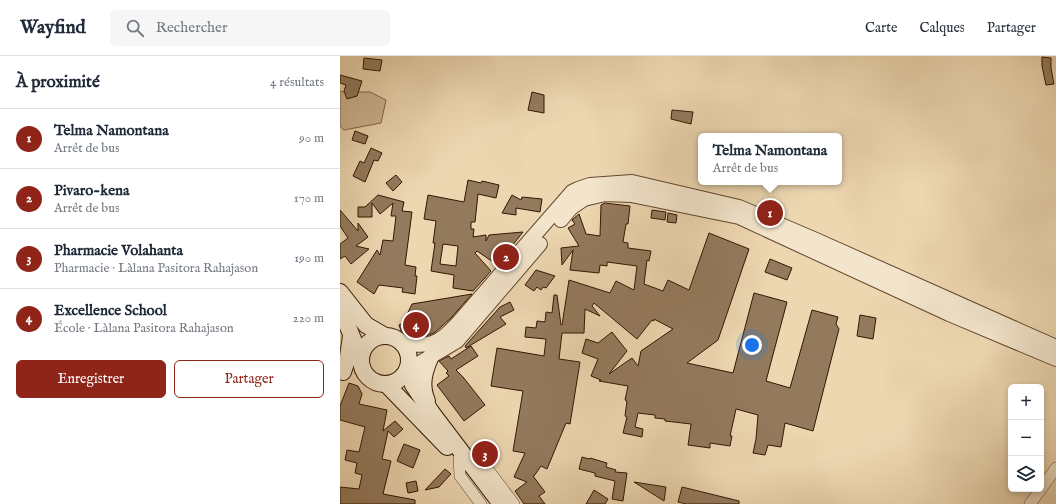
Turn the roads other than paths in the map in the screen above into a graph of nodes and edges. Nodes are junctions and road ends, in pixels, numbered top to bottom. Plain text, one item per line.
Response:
1 (340, 292) edge
2 (340, 312) edge
3 (351, 332) junction
4 (385, 336) junction
5 (403, 344) junction
6 (1056, 347) edge
7 (431, 356) junction
8 (361, 358) junction
9 (1056, 359) edge
10 (408, 368) junction
11 (342, 373) edge
12 (387, 385) junction
13 (432, 413) junction
14 (461, 457) junction
15 (1056, 468) edge
16 (1044, 485) edge
17 (1039, 492) edge
18 (481, 504) edge
19 (492, 504) edge
20 (501, 504) edge
21 (514, 504) edge
22 (1030, 504) edge

1 - 4 main road
2 - 3 main road
3 - 8 main road
3 - 11 main road
4 - 5 main road
4 - 8 main road
5 - 6 street
5 - 10 main road
7 - 9 street
7 - 10 street
7 - 13 main road
8 - 11 street
8 - 12 main road
10 - 12 main road
10 - 13 main road
12 - 14 main road
13 - 14 main road
14 - 18 street
14 - 19 main road
14 - 20 main road
14 - 21 street
15 - 16 street
17 - 22 street

